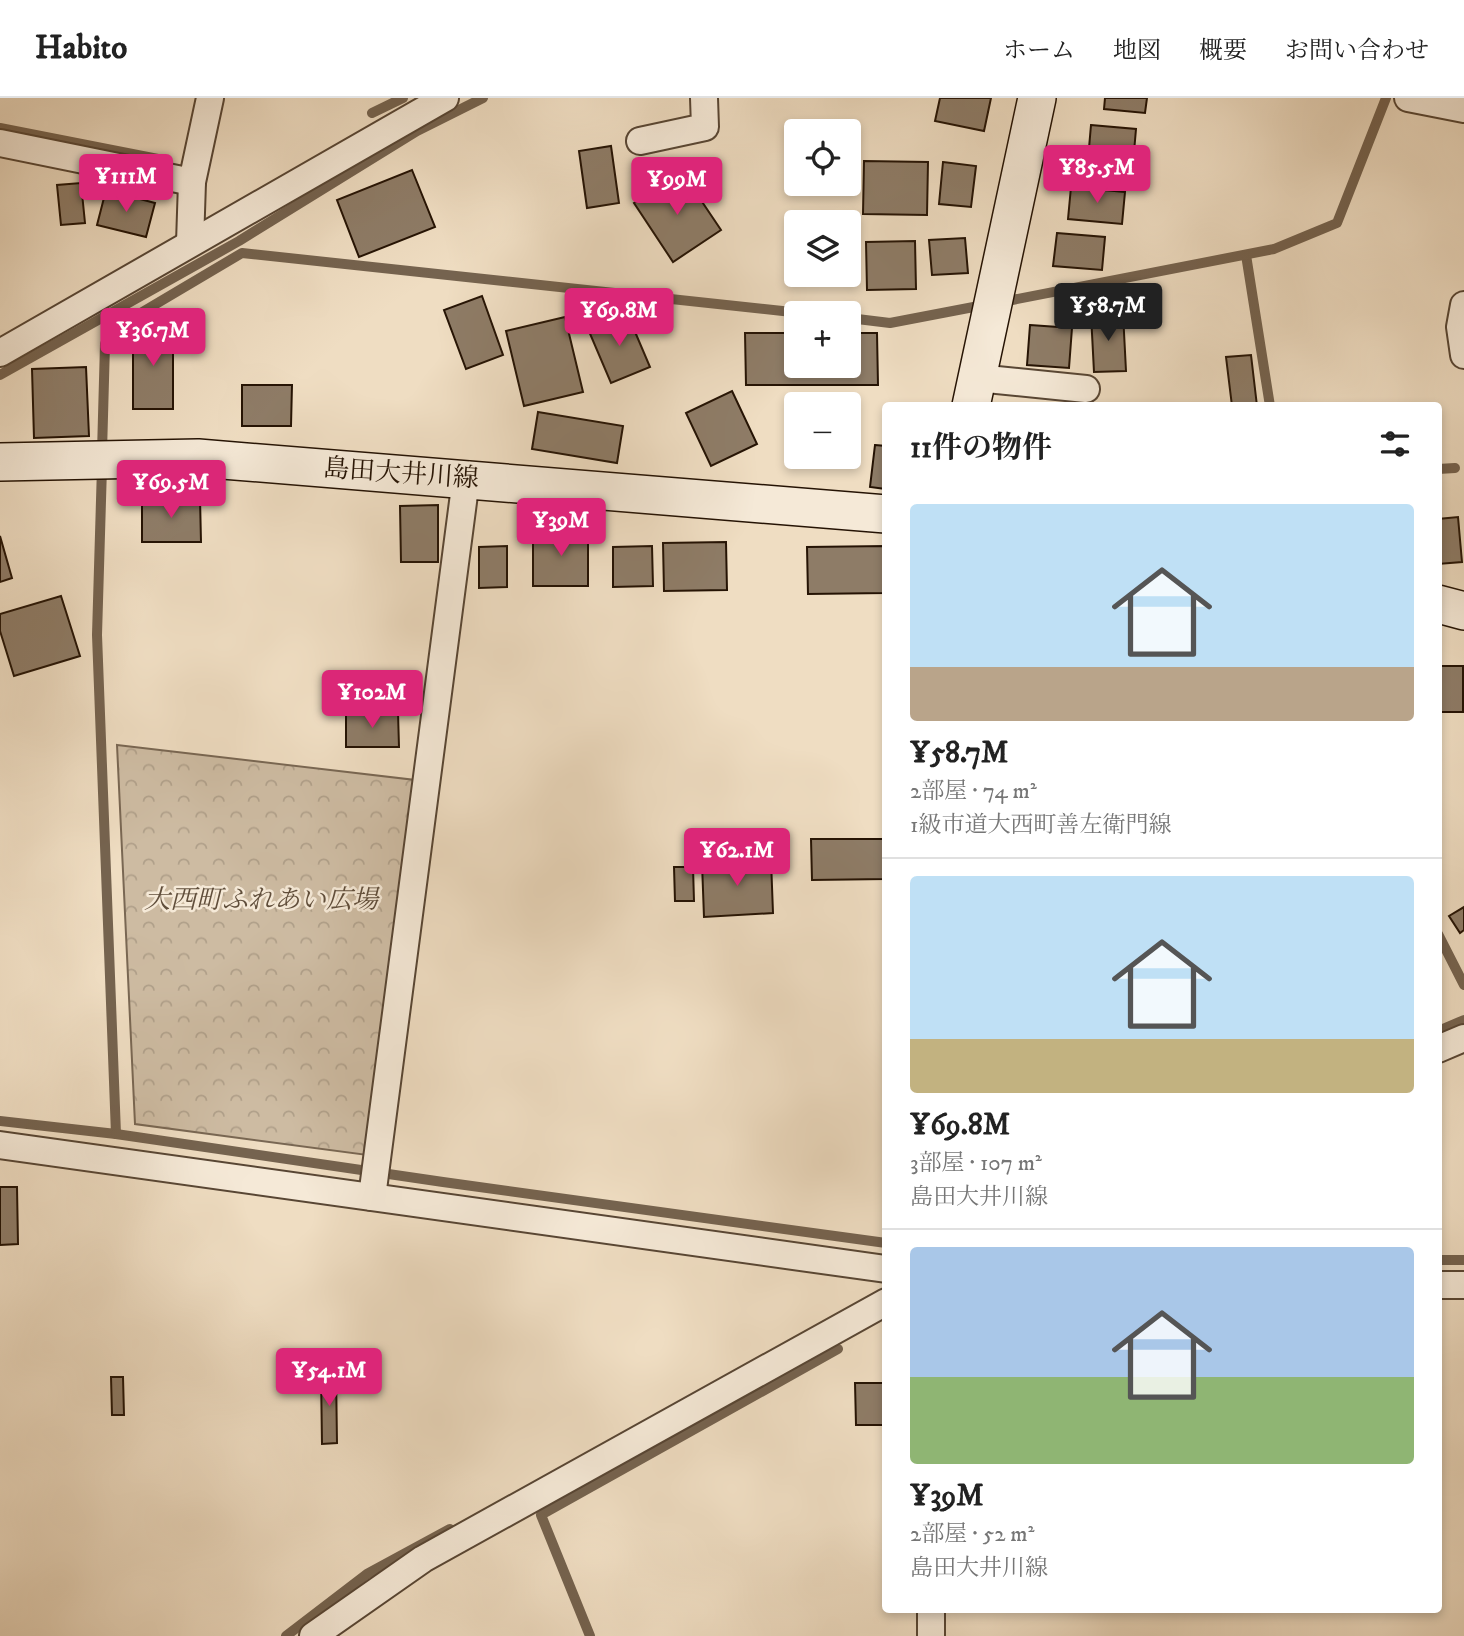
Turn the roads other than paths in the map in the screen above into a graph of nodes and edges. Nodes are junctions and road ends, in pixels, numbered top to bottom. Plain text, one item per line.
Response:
1 (210, 98) edge
2 (445, 98) edge
3 (704, 98) edge
4 (1038, 98) edge
5 (1408, 98) edge
6 (1464, 108) edge
7 (640, 141) dead end
8 (0, 143) edge
9 (192, 181) junction
10 (190, 243) junction
11 (1464, 305) edge
12 (1464, 350) edge
13 (0, 354) edge
14 (1086, 389) dead end
15 (974, 392) edge
16 (0, 462) edge
17 (466, 479) junction
18 (882, 514) edge
19 (1442, 605) edge
20 (1464, 611) edge
21 (1464, 1038) edge
22 (1442, 1047) edge
23 (0, 1145) edge
24 (372, 1197) junction
25 (882, 1268) edge
26 (1442, 1285) edge
27 (1464, 1285) edge
28 (882, 1304) edge
29 (931, 1613) edge
30 (313, 1636) edge
31 (931, 1636) edge

1 - 9 street
2 - 10 street
3 - 7 street
4 - 15 main road
5 - 6 street
8 - 9 street
9 - 10 street
10 - 13 street
11 - 12 street
14 - 15 street
16 - 17 main road, 島田大井川線
17 - 18 main road, 島田大井川線
17 - 24 street
19 - 20 main road
21 - 22 street
23 - 24 street
24 - 25 street
26 - 27 street
28 - 30 street
29 - 31 street

